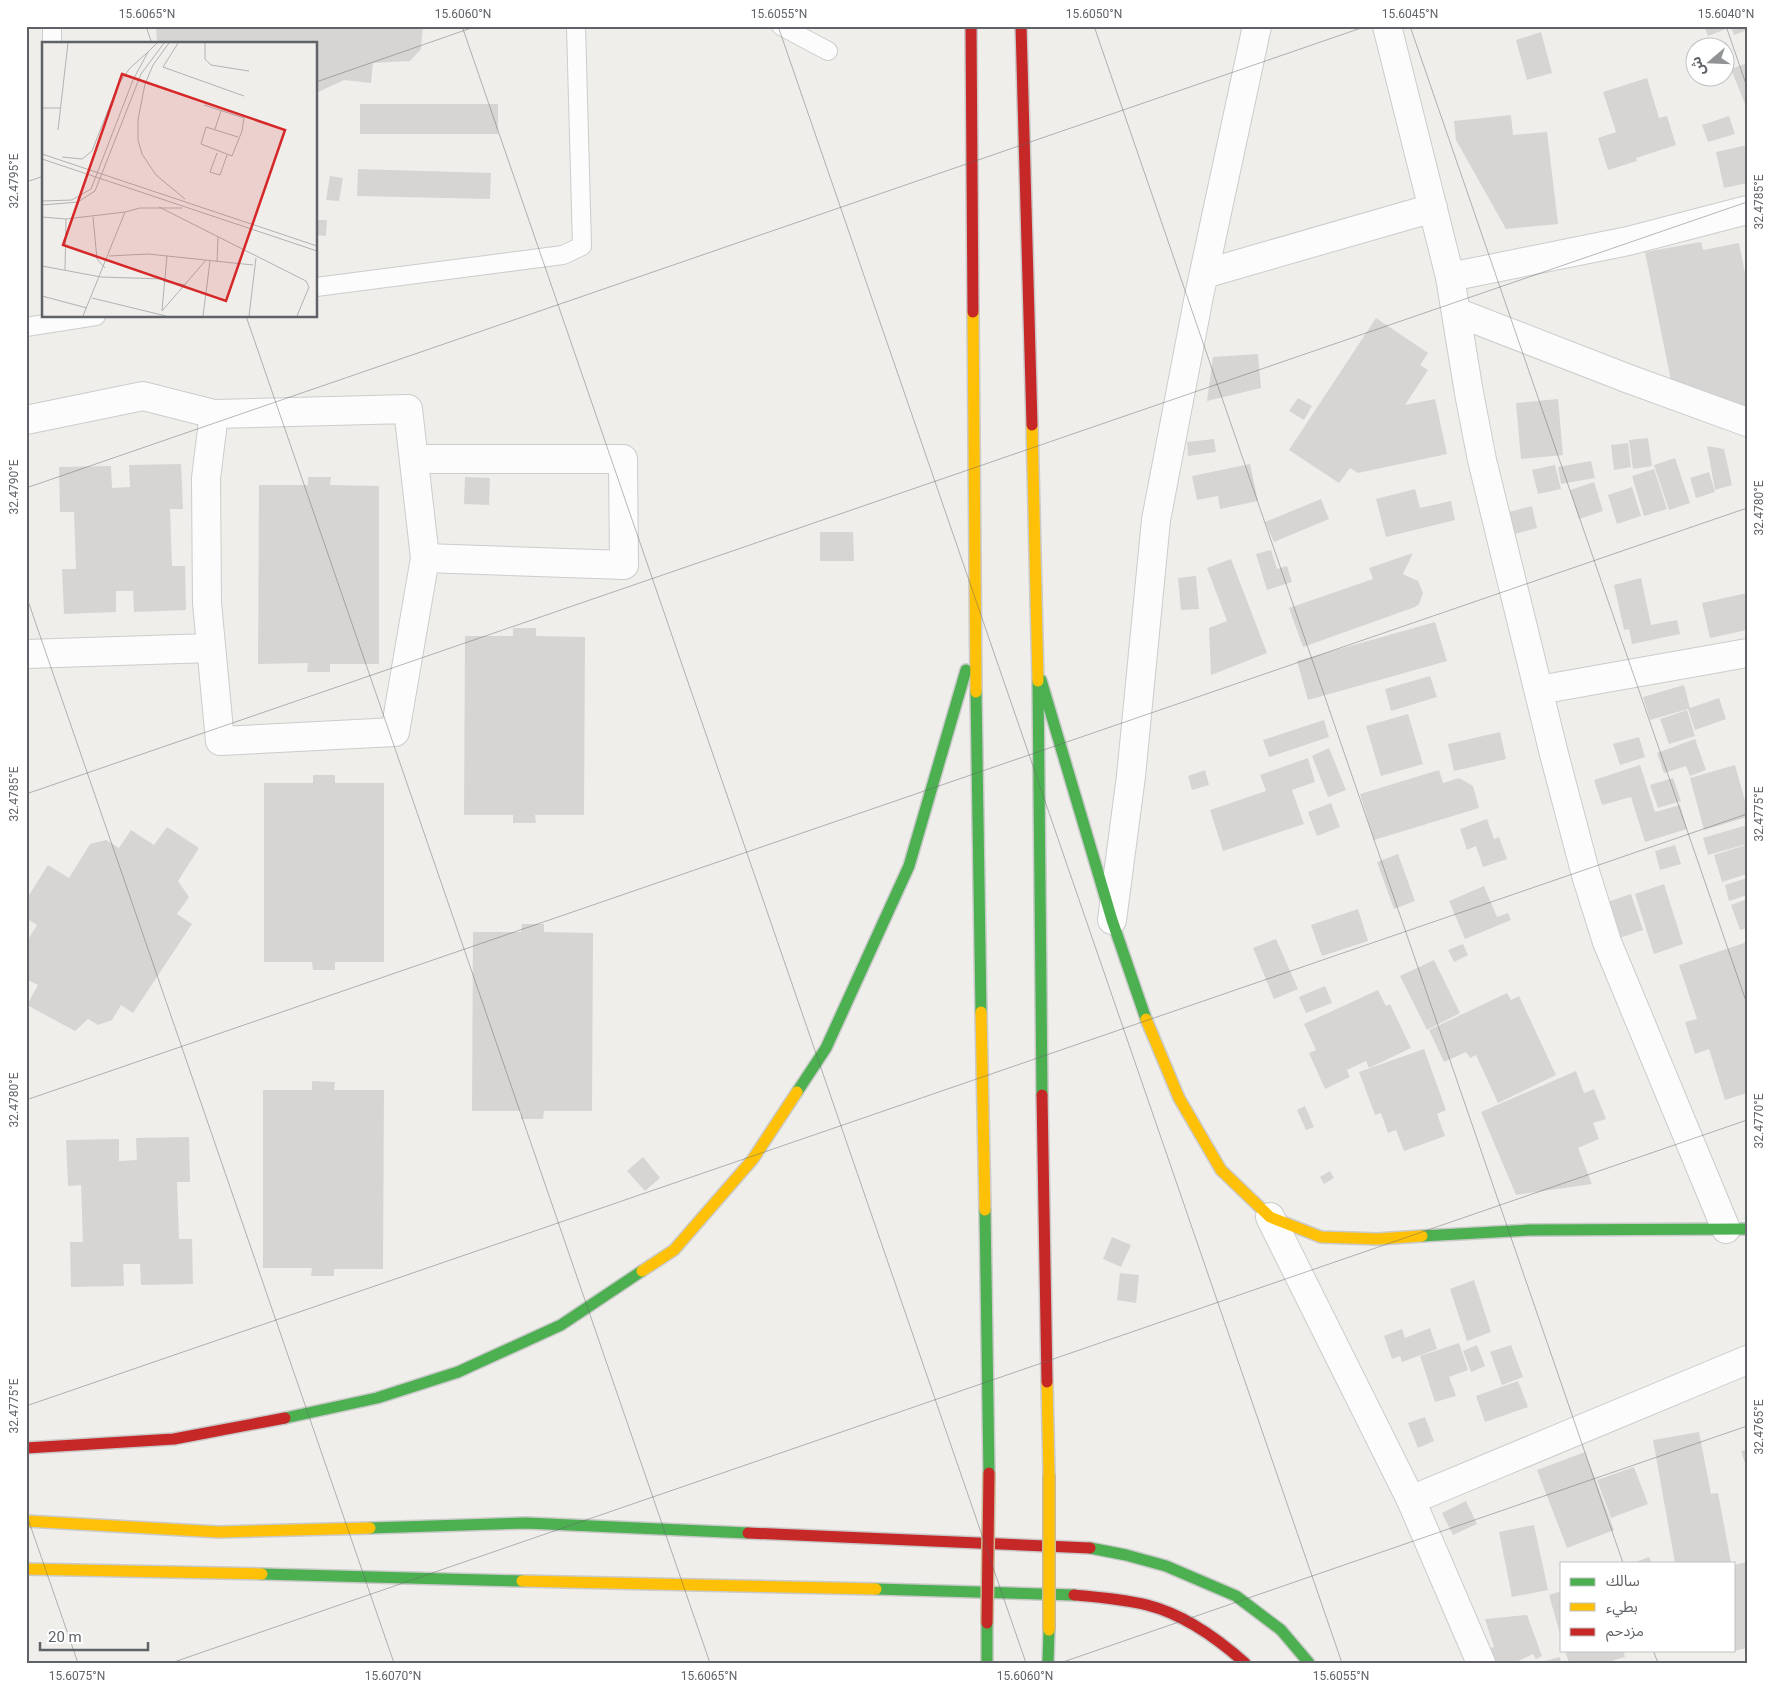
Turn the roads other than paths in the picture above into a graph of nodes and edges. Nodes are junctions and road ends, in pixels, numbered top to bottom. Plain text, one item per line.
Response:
1 (52, 26) edge
2 (576, 26) edge
3 (781, 26) edge
4 (971, 26) edge
5 (1021, 26) edge
6 (1257, 26) edge
7 (1387, 26) edge
8 (52, 42) edge
9 (828, 51) dead end
10 (1433, 208) junction
11 (1747, 210) edge
12 (1204, 274) junction
13 (1450, 277) junction
14 (318, 288) edge
15 (1456, 312) junction
16 (69, 318) edge
17 (56, 319) edge
18 (26, 327) edge
19 (214, 414) junction
20 (26, 420) edge
21 (1747, 422) edge
22 (414, 459) junction
23 (425, 558) junction
24 (974, 643) junction
25 (211, 648) junction
26 (1747, 653) edge
27 (26, 654) edge
28 (1038, 669) junction
29 (1539, 690) junction
30 (1112, 920) junction
31 (1270, 1217) junction
32 (1736, 1229) edge
33 (1747, 1360) edge
34 (26, 1448) edge
35 (1411, 1500) junction
36 (26, 1521) edge
37 (26, 1569) edge
38 (987, 1663) edge
39 (1048, 1663) edge
40 (1244, 1663) edge
41 (1309, 1663) edge
42 (1481, 1663) edge

1 - 8 lane
2 - 14 lane
3 - 9 lane
4 - 24 main road
5 - 28 main road
6 - 12 street
7 - 10 street
10 - 12 street
10 - 13 street
11 - 13 street
12 - 30 street
13 - 15 street
15 - 21 street
15 - 29 street
16 - 17 lane
17 - 18 lane
19 - 20 street
19 - 22 street
19 - 25 street
22 - 23 street
22 - 23 street
23 - 25 street
24 - 34 main road
24 - 38 main road, bridge
25 - 27 street
26 - 29 street
28 - 30 main road
28 - 39 main road, bridge
29 - 32 street
30 - 31 main road
31 - 32 main road
31 - 35 street
33 - 35 street
35 - 42 street
36 - 41 main road
37 - 40 main road

